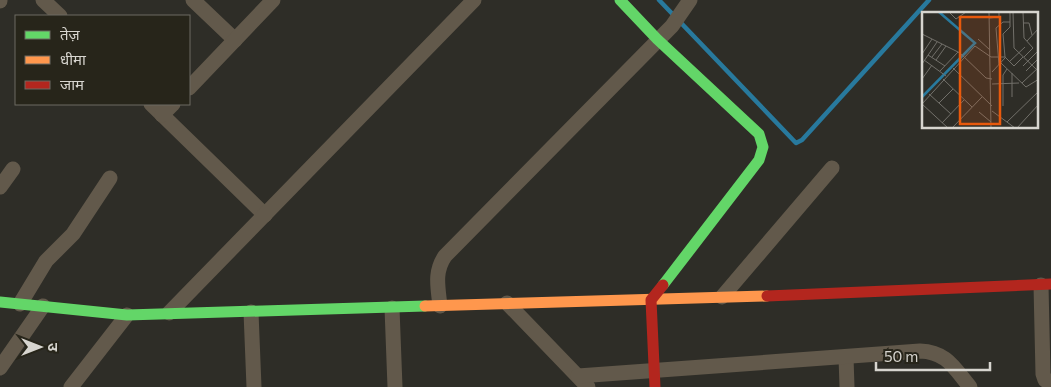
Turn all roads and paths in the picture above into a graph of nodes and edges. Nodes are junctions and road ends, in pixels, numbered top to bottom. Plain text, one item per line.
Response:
1 (44, 0) edge
2 (193, 0) edge
3 (273, 0) edge
4 (474, 0) edge
5 (620, 0) edge
6 (686, 6) edge
7 (59, 15) edge
8 (657, 39) junction
9 (234, 40) junction
10 (190, 87) edge
11 (152, 105) edge
12 (172, 105) edge
13 (162, 115) junction
14 (832, 168) dead end
15 (13, 170) dead end
16 (110, 178) dead end
17 (0, 187) edge
18 (265, 215) junction
19 (1046, 284) edge
20 (722, 297) junction
21 (651, 300) junction
22 (0, 302) edge
23 (507, 303) junction
24 (20, 304) junction
25 (43, 306) junction
26 (440, 306) junction
27 (392, 308) junction
28 (251, 312) junction
29 (169, 314) junction
30 (127, 315) junction
31 (846, 357) junction
32 (0, 368) edge
33 (655, 371) junction
34 (578, 376) junction
35 (1051, 383) edge
36 (71, 387) edge
37 (254, 387) edge
38 (395, 387) edge
39 (588, 387) edge
40 (656, 387) edge
41 (847, 387) edge
42 (970, 387) edge

1 - 7 street
2 - 9 street
3 - 9 street
4 - 18 street
5 - 8 street
6 - 8 street
8 - 21 street
8 - 26 street
9 - 10 street
11 - 13 street
12 - 13 street
13 - 18 street
14 - 20 street
15 - 17 street
16 - 24 street
18 - 29 street
19 - 20 street
19 - 35 street
20 - 21 street
21 - 23 street
21 - 33 street
22 - 24 street
23 - 26 street
23 - 34 street
24 - 25 street
25 - 30 street
25 - 32 street
26 - 27 street
27 - 28 street
27 - 38 street
28 - 29 street
28 - 37 street
29 - 30 street
30 - 36 street
31 - 33 street
31 - 41 street
31 - 42 street
33 - 34 street
33 - 40 street
34 - 39 street

